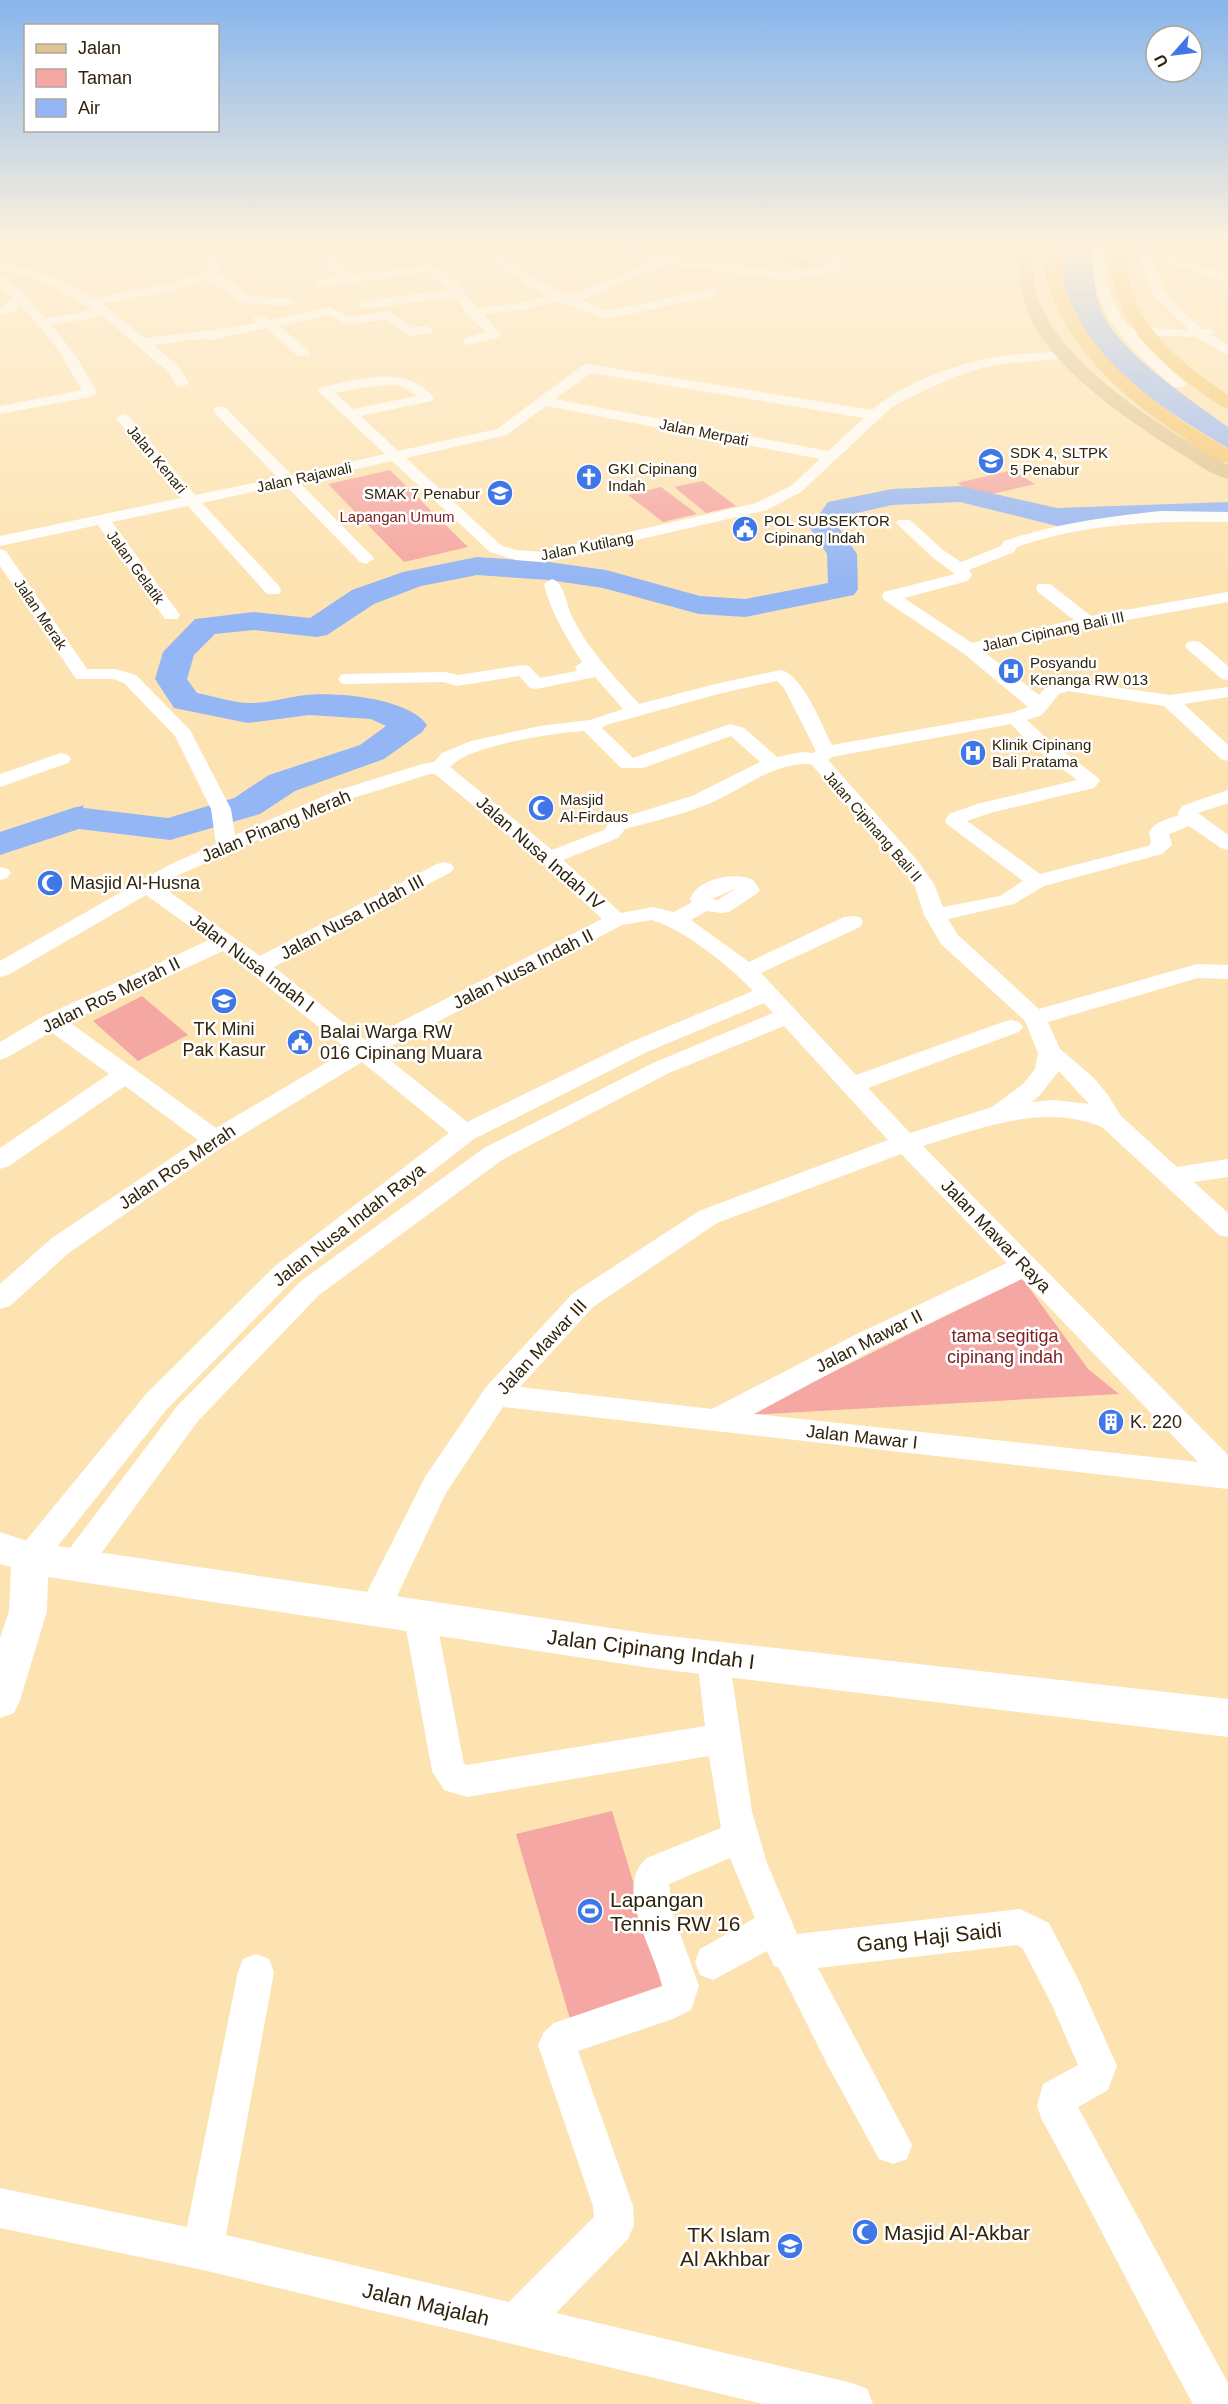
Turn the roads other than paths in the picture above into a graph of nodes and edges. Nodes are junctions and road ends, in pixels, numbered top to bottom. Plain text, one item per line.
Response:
1 (69, 355) edge
2 (156, 355) edge
3 (1031, 355) edge
4 (1068, 355) edge
5 (1097, 355) edge
6 (1149, 355) edge
7 (1167, 355) edge
8 (182, 383) dead end
9 (1179, 384) dead end
10 (543, 401) junction
11 (1228, 403) edge
12 (0, 410) edge
13 (220, 410) dead end
14 (351, 414) junction
15 (875, 415) junction
16 (123, 418) dead end
17 (830, 456) junction
18 (396, 457) junction
19 (1228, 457) edge
20 (1228, 473) edge
21 (289, 480) junction
22 (192, 501) junction
23 (1228, 517) edge
24 (102, 520) junction
25 (904, 523) dead end
26 (0, 541) edge
27 (0, 554) edge
28 (366, 559) dead end
29 (960, 568) junction
30 (552, 584) dead end
31 (1044, 588) dead end
32 (273, 590) dead end
33 (1228, 597) edge
34 (171, 615) dead end
35 (1088, 622) junction
36 (1194, 646) dead end
37 (969, 649) junction
38 (593, 664) junction
39 (1228, 675) edge
40 (347, 679) dead end
41 (1228, 692) edge
42 (1170, 701) junction
43 (1041, 706) junction
44 (635, 711) junction
45 (1015, 718) junction
46 (592, 725) junction
47 (1228, 755) edge
48 (821, 756) junction
49 (61, 759) dead end
50 (773, 763) junction
51 (437, 768) junction
52 (0, 781) edge
53 (1228, 796) edge
54 (1192, 814) junction
55 (1228, 844) edge
56 (227, 846) junction
57 (549, 858) junction
58 (444, 868) dead end
59 (1037, 882) junction
60 (148, 886) junction
61 (704, 904) dead end
62 (935, 915) junction
63 (616, 920) junction
64 (676, 920) junction
65 (852, 922) dead end
66 (224, 942) junction
67 (259, 966) junction
68 (0, 970) edge
69 (747, 971) junction
70 (1228, 972) edge
71 (766, 994) junction
72 (787, 1016) junction
73 (1035, 1018) junction
74 (52, 1021) junction
75 (1011, 1028) dead end
76 (365, 1050) junction
77 (0, 1053) edge
78 (1050, 1053) junction
79 (125, 1074) junction
80 (851, 1086) junction
81 (1001, 1113) junction
82 (1111, 1121) junction
83 (465, 1133) junction
84 (215, 1140) junction
85 (904, 1143) junction
86 (0, 1160) edge
87 (1228, 1168) edge
88 (1170, 1177) junction
89 (1228, 1228) edge
90 (1025, 1266) junction
91 (0, 1299) edge
92 (496, 1395) junction
93 (715, 1421) junction
94 (1228, 1476) edge
95 (15, 1553) edge
96 (75, 1566) junction
97 (377, 1610) junction
98 (28, 1611) junction
99 (420, 1618) junction
100 (713, 1657) junction
101 (0, 1700) edge
102 (1228, 1718) edge
103 (722, 1739) junction
104 (741, 1838) junction
105 (784, 1940) junction
106 (713, 1962) dead end
107 (256, 1972) dead end
108 (893, 2145) dead end
109 (0, 2208) edge
110 (203, 2250) junction
111 (515, 2325) junction
112 (852, 2404) edge
113 (1216, 2404) edge

1 - 12 street
2 - 8 street
3 - 15 street, Jalan Kutilang
4 - 20 main road
5 - 19 highway
6 - 9 street
7 - 11 highway
10 - 15 street, Jalan Rajawali
10 - 17 street, Jalan Merpati
10 - 18 street, Jalan Rajawali
13 - 21 street
14 - 14 street, Jalan Kutilang
14 - 18 street, Jalan Kutilang
15 - 17 street, Jalan Kutilang
16 - 22 street, Jalan Kenari
17 - 18 street, Jalan Kutilang
18 - 21 street, Jalan Rajawali
21 - 22 street, Jalan Rajawali
21 - 28 street
22 - 24 street, Jalan Rajawali
22 - 32 street, Jalan Kenari
23 - 29 street
24 - 26 street, Jalan Rajawali
24 - 34 street, Jalan Gelatik
25 - 29 street
27 - 56 street, Jalan Merak
29 - 37 street
30 - 38 street
31 - 35 street
33 - 35 street, Jalan Cipinang Bali III
35 - 37 street, Jalan Cipinang Bali III
36 - 39 street
37 - 43 street, Jalan Cipinang Bali III
38 - 40 street
38 - 44 street
41 - 42 street, Jalan Cipinang Bali II
42 - 43 street, Jalan Cipinang Bali II
42 - 47 street
43 - 45 street, Jalan Cipinang Bali II
44 - 46 street, Jalan Pinang Merah
44 - 48 street, Jalan Pinang Merah
45 - 48 street, Jalan Cipinang Bali II
45 - 59 street
46 - 50 street
46 - 51 street, Jalan Pinang Merah
48 - 50 street
48 - 62 street, Jalan Cipinang Bali II
49 - 52 street
50 - 57 street
51 - 56 street, Jalan Pinang Merah
51 - 57 street, Jalan Nusa Indah IV
53 - 54 street
54 - 55 street
54 - 59 street
56 - 60 street, Jalan Pinang Merah
57 - 63 street, Jalan Nusa Indah IV
58 - 67 street, Jalan Nusa Indah III
59 - 62 street
60 - 66 street, Jalan Nusa Indah I
60 - 68 street, Jalan Pinang Merah
61 - 64 street
62 - 73 street, Jalan Cipinang Bali II
63 - 64 street, Jalan Nusa Indah IV
63 - 76 street, Jalan Nusa Indah II
64 - 69 street, Jalan Nusa Indah IV
65 - 69 street
66 - 67 street, Jalan Nusa Indah I
66 - 74 street, Jalan Ros Merah II
67 - 76 street, Jalan Nusa Indah I
69 - 71 street, Jalan Nusa Indah IV
70 - 73 street
71 - 72 street, Jalan Mawar Raya
71 - 83 street, Jalan Nusa Indah Raya
72 - 80 street, Jalan Mawar Raya
72 - 96 street, Jalan Nusa Indah Raya
73 - 78 street, Jalan Cipinang Bali II
74 - 77 street, Jalan Ros Merah II
74 - 79 street
75 - 80 street
76 - 83 street, Jalan Nusa Indah I
76 - 84 street, Jalan Ros Merah
78 - 81 street
78 - 82 street
79 - 84 street
79 - 86 street
80 - 85 street, Jalan Mawar Raya
81 - 82 street
81 - 85 street, Jalan Mawar III
82 - 88 street
83 - 95 street, Jalan Nusa Indah Raya
84 - 91 street, Jalan Ros Merah
85 - 90 street, Jalan Mawar Raya
85 - 92 street, Jalan Mawar III
87 - 88 street
88 - 89 street
90 - 93 street, Jalan Mawar II
90 - 94 street, Jalan Mawar Raya
92 - 93 street, Jalan Mawar I
92 - 97 street, Jalan Mawar III
93 - 94 street, Jalan Mawar I
95 - 96 street, Jalan Cipinang Indah I
95 - 98 street, Jalan Nusa Indah Raya
96 - 97 street, Jalan Cipinang Indah I
96 - 98 street, Jalan Nusa Indah Raya
97 - 99 street, Jalan Cipinang Indah I
98 - 101 street, Jalan Nusa Indah Raya
99 - 100 street, Jalan Cipinang Indah I
99 - 103 street
100 - 102 street, Jalan Cipinang Indah I
100 - 103 street
103 - 104 street
104 - 105 street
104 - 111 street
105 - 106 street
105 - 108 street
105 - 113 street, Gang Haji Saidi
107 - 110 street
109 - 110 street, Jalan Majalah
110 - 111 street, Jalan Majalah
111 - 112 street, Jalan Majalah

